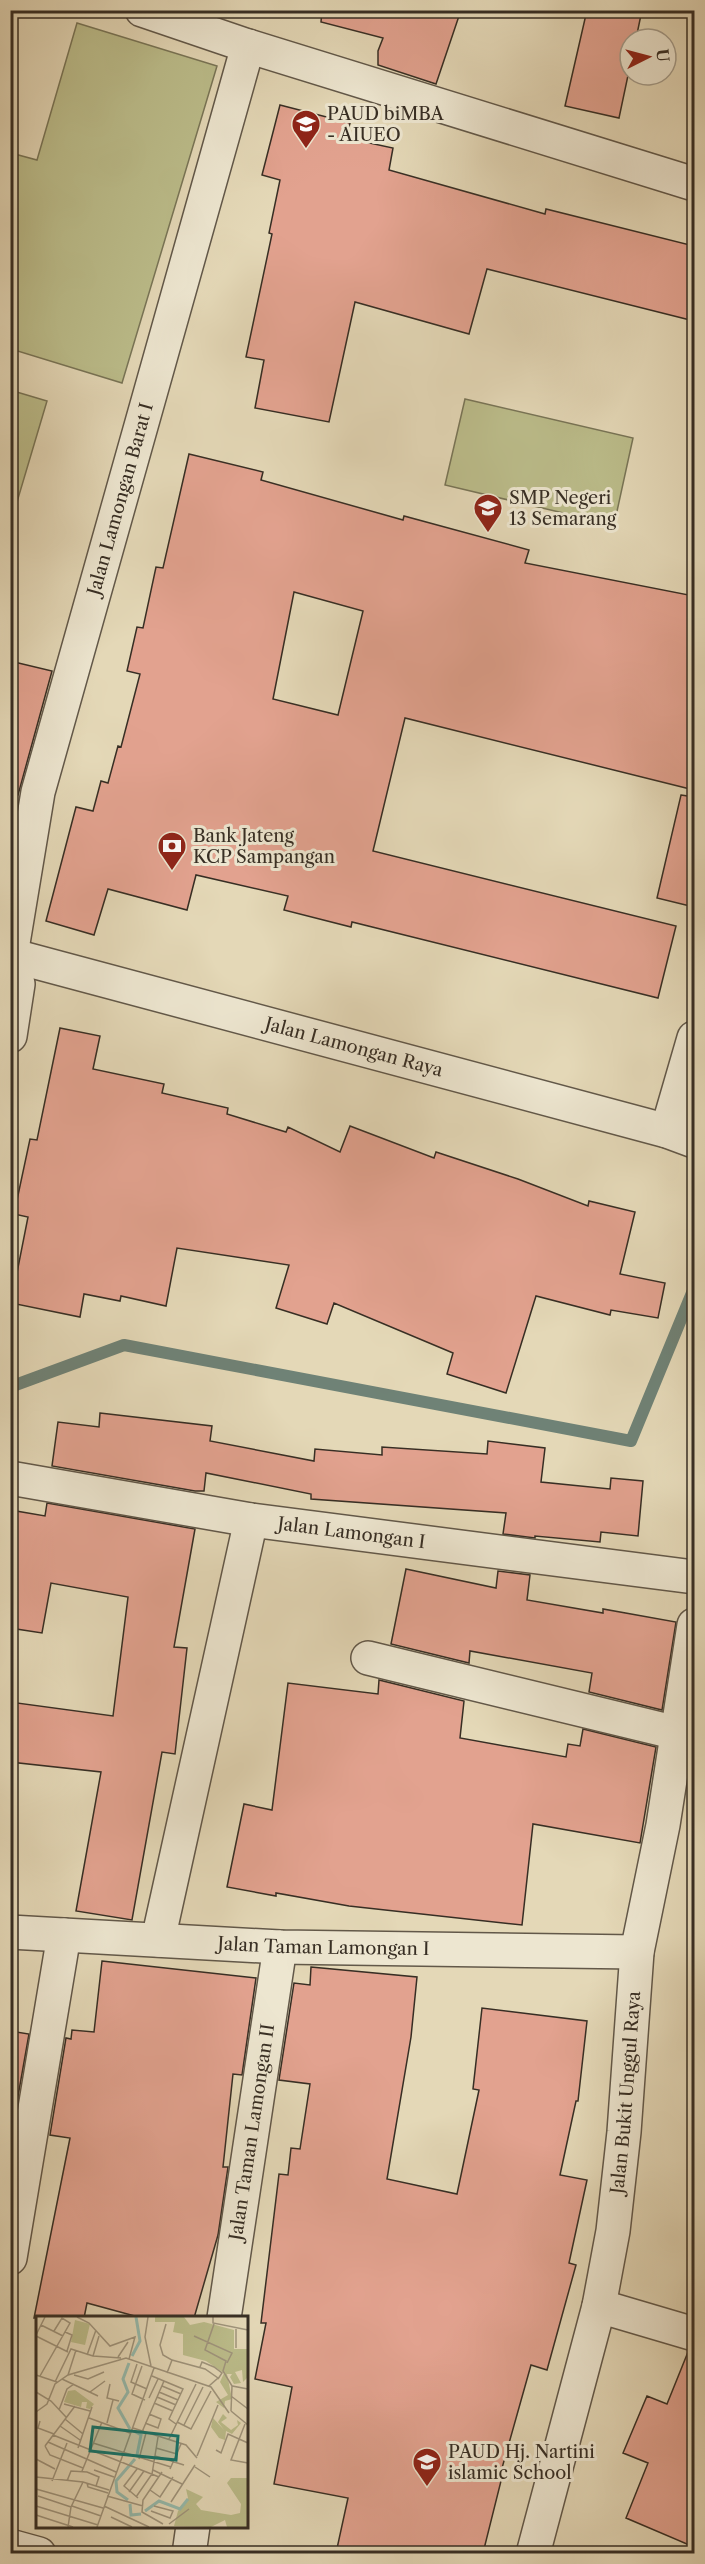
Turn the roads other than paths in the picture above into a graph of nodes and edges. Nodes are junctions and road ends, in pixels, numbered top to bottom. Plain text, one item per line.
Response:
1 (142, 10) edge
2 (248, 46) junction
3 (694, 184) edge
4 (11, 955) edge
5 (10, 1036) edge
6 (694, 1038) edge
7 (680, 1136) edge
8 (10, 1478) edge
9 (251, 1520) junction
10 (694, 1577) edge
11 (694, 1625) edge
12 (368, 1658) dead end
13 (678, 1733) junction
14 (10, 1932) edge
15 (64, 1935) junction
16 (158, 1940) junction
17 (280, 1947) junction
18 (637, 1952) junction
19 (10, 2258) edge
20 (599, 2306) junction
21 (224, 2316) edge
22 (694, 2334) edge
23 (193, 2528) edge
24 (10, 2546) edge
25 (39, 2553) edge
26 (189, 2553) edge
27 (533, 2553) edge

1 - 2 street
2 - 3 street
2 - 4 street, Jalan Lamongan Barat I
4 - 5 street
4 - 7 street, Jalan Lamongan Raya
6 - 7 street
8 - 9 street, Jalan Lamongan I
9 - 10 street, Jalan Lamongan I
9 - 16 street
11 - 13 street, Jalan Bukit Unggul Raya
12 - 13 street
13 - 18 street, Jalan Bukit Unggul Raya
14 - 15 street, Jalan Taman Lamongan I
15 - 16 street, Jalan Taman Lamongan I
15 - 19 street
16 - 17 street, Jalan Taman Lamongan I
17 - 18 street, Jalan Taman Lamongan I
17 - 21 street, Jalan Taman Lamongan II
18 - 20 street, Jalan Bukit Unggul Raya
20 - 22 street
20 - 27 street, Jalan Bukit Unggul Raya
23 - 26 street
24 - 25 street

